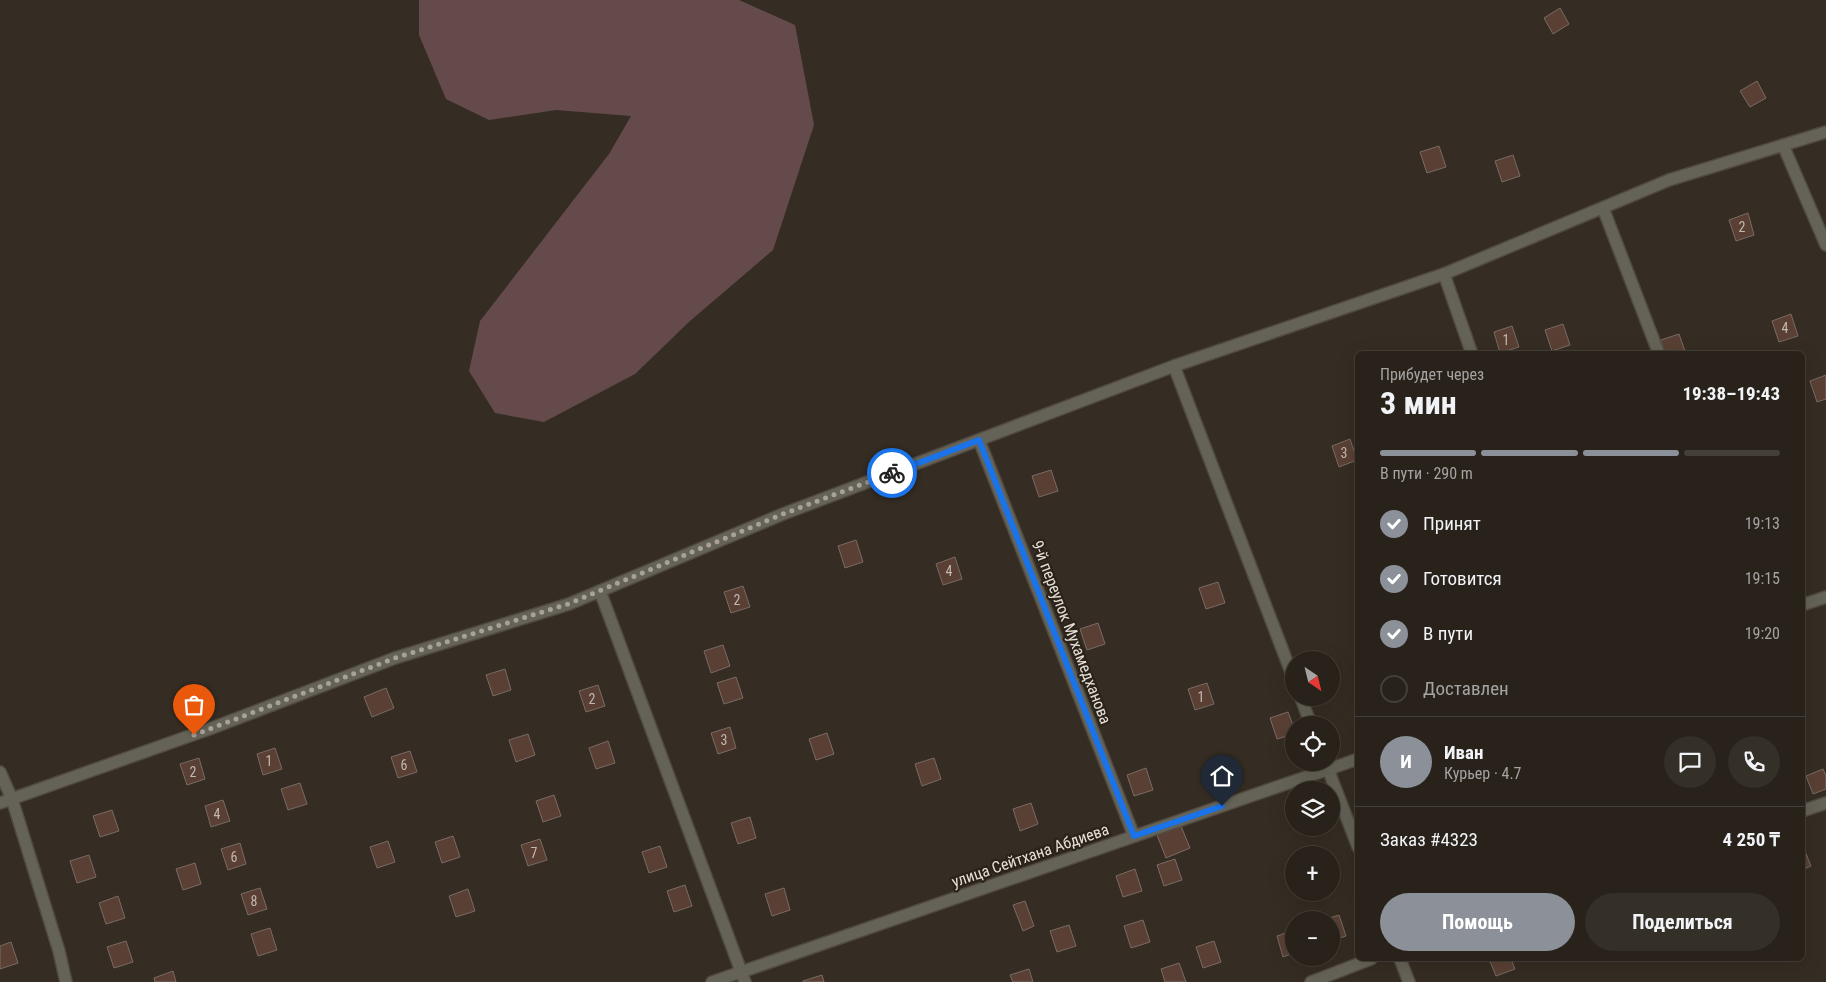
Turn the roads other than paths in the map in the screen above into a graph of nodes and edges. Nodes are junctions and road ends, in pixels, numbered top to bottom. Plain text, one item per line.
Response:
1 (1826, 132) edge
2 (1783, 145) junction
3 (1604, 208) junction
4 (1826, 245) edge
5 (1444, 274) junction
6 (1471, 351) edge
7 (1658, 351) edge
8 (1174, 366) junction
9 (979, 440) junction
10 (600, 591) junction
11 (1826, 597) edge
12 (1805, 604) edge
13 (1285, 656) edge
14 (1355, 760) edge
15 (1340, 763) edge
16 (1313, 771) edge
17 (1329, 771) edge
18 (0, 772) edge
19 (12, 799) junction
20 (0, 803) edge
21 (1826, 803) edge
22 (1805, 810) edge
23 (1134, 836) junction
24 (1355, 838) edge
25 (1366, 961) edge
26 (1401, 961) edge
27 (743, 977) edge
28 (66, 982) edge
29 (712, 982) edge
30 (1311, 982) edge
31 (1409, 982) edge

1 - 2 street
2 - 3 street
2 - 4 street
3 - 5 street
3 - 7 street
5 - 6 street
5 - 8 street
8 - 9 street
8 - 13 street
9 - 10 street
9 - 23 street, 9-й переулок Мухамедханова
10 - 19 street
10 - 27 street
11 - 12 street
14 - 15 street, улица Сейтхана Абдиева
16 - 23 street, улица Сейтхана Абдиева
17 - 24 street
18 - 19 street
19 - 20 street
19 - 28 street
21 - 22 street
23 - 27 street, улица Сейтхана Абдиева
25 - 30 street
26 - 31 street
27 - 29 street, улица Сейтхана Абдиева

